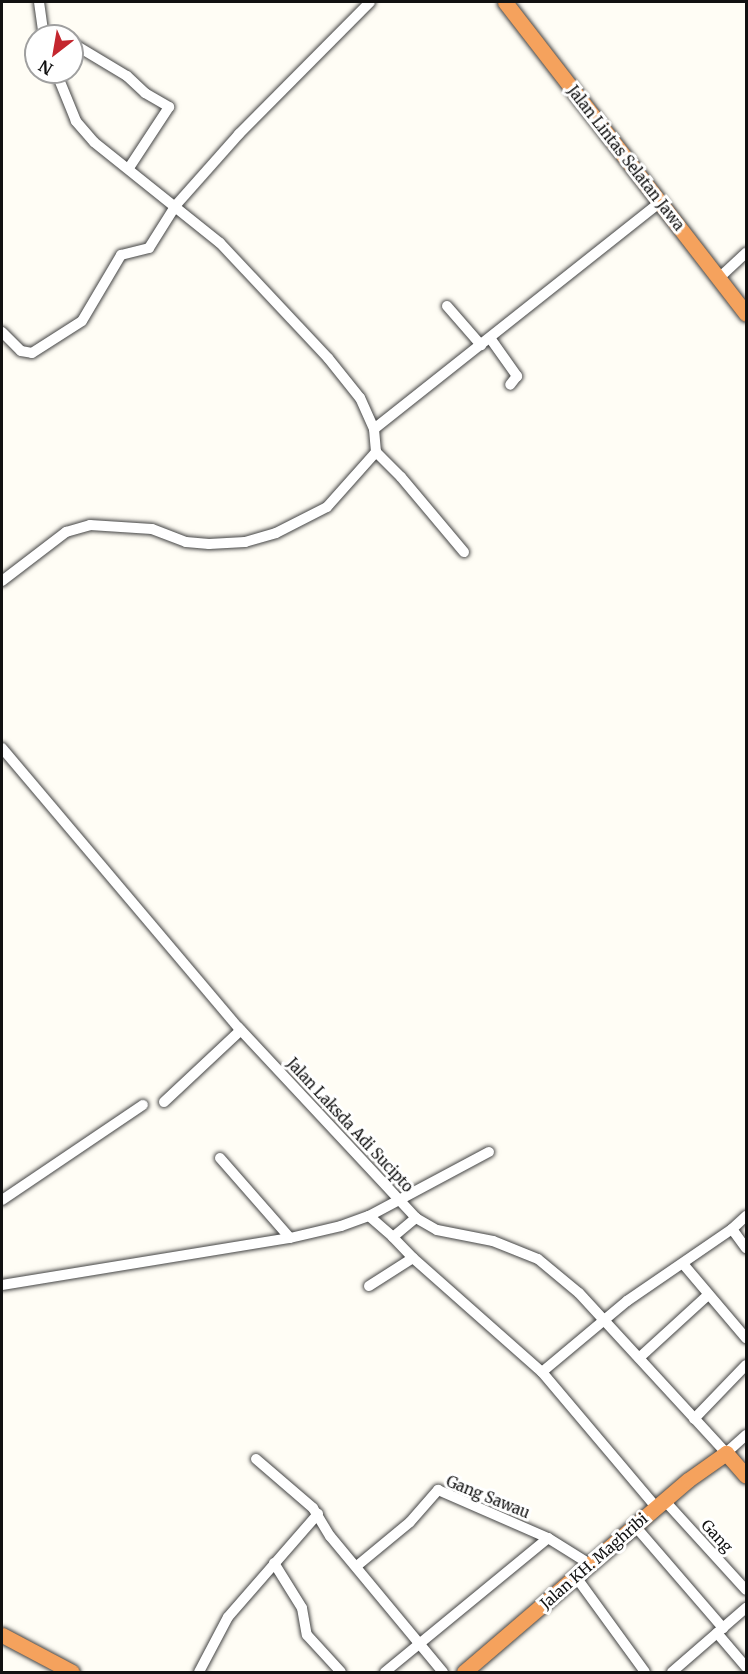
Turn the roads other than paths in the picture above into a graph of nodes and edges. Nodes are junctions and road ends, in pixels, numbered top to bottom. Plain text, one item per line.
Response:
1 (39, 2) edge
2 (370, 2) edge
3 (505, 2) edge
4 (42, 24) edge
5 (84, 50) edge
6 (61, 84) edge
7 (129, 168) junction
8 (660, 202) junction
9 (176, 206) junction
10 (747, 253) edge
11 (719, 278) junction
12 (447, 306) dead end
13 (747, 314) edge
14 (2, 332) edge
15 (486, 341) junction
16 (510, 385) dead end
17 (374, 429) junction
18 (376, 452) junction
19 (464, 552) dead end
20 (2, 581) edge
21 (2, 748) edge
22 (241, 1030) junction
23 (164, 1102) dead end
24 (143, 1105) dead end
25 (489, 1152) dead end
26 (220, 1158) dead end
27 (2, 1200) edge
28 (399, 1200) junction
29 (369, 1216) junction
30 (747, 1216) edge
31 (416, 1218) junction
32 (732, 1229) junction
33 (393, 1237) junction
34 (290, 1238) junction
35 (747, 1248) edge
36 (412, 1258) junction
37 (684, 1265) junction
38 (2, 1285) edge
39 (369, 1286) dead end
40 (708, 1295) junction
41 (603, 1320) junction
42 (747, 1338) edge
43 (639, 1358) junction
44 (747, 1365) edge
45 (542, 1372) junction
46 (694, 1419) junction
47 (747, 1435) edge
48 (726, 1453) junction
49 (256, 1459) dead end
50 (747, 1476) edge
51 (660, 1504) junction
52 (318, 1514) junction
53 (635, 1526) junction
54 (548, 1538) junction
55 (274, 1563) junction
56 (591, 1564) junction
57 (358, 1565) junction
58 (576, 1577) junction
59 (747, 1590) edge
60 (746, 1610) edge
61 (720, 1631) junction
62 (4, 1639) edge
63 (419, 1641) junction
64 (747, 1667) edge
65 (469, 1671) edge
66 (72, 1672) edge
67 (199, 1672) edge
68 (341, 1672) edge
69 (385, 1672) edge
70 (443, 1672) edge
71 (645, 1672) edge
72 (672, 1672) edge

1 - 4 street
2 - 9 street
3 - 8 highway, Jalan Lintas Selatan Jawa
5 - 7 street
6 - 7 street
7 - 9 street
8 - 11 highway, Jalan Lintas Selatan Jawa
8 - 15 street
9 - 14 street
9 - 17 street
10 - 11 street
11 - 13 highway, Jalan Lintas Selatan Jawa
12 - 15 street
15 - 16 street
15 - 17 street
17 - 18 street
18 - 19 street
18 - 20 street
21 - 22 street, Jalan Laksda Adi Sucipto
22 - 23 street
22 - 28 street, Jalan Laksda Adi Sucipto
24 - 27 street
25 - 28 street
26 - 34 street
28 - 29 street
28 - 31 street, Jalan Laksda Adi Sucipto
29 - 33 street, Gang
29 - 34 street
30 - 32 street
31 - 33 street
31 - 41 street, Jalan Laksda Adi Sucipto
32 - 35 street
32 - 37 street
33 - 36 street, Gang
34 - 38 street
36 - 39 street
36 - 45 street, Gang
37 - 40 street
37 - 41 street
40 - 42 street
40 - 43 street
41 - 43 street, Jalan Laksda Adi Sucipto
41 - 45 street
43 - 46 street, Jalan Laksda Adi Sucipto
44 - 46 street
45 - 51 street, Gang
46 - 48 street, Jalan Laksda Adi Sucipto
47 - 48 street
48 - 50 highway
48 - 51 highway, Jalan KH. Maghribi
49 - 52 street
51 - 53 highway, Jalan KH. Maghribi
51 - 59 street, Gang
52 - 55 street
52 - 57 street
53 - 56 highway, Jalan KH. Maghribi
53 - 61 street
54 - 56 street, Gang Sawau
54 - 57 street, Gang Sawau
54 - 63 street
55 - 67 street
55 - 68 street
56 - 58 highway, Jalan KH. Maghribi
57 - 63 street
58 - 65 highway, Jalan KH. Maghribi
58 - 71 street
60 - 61 street
61 - 64 street
61 - 72 street
62 - 66 highway
63 - 69 street
63 - 70 street

